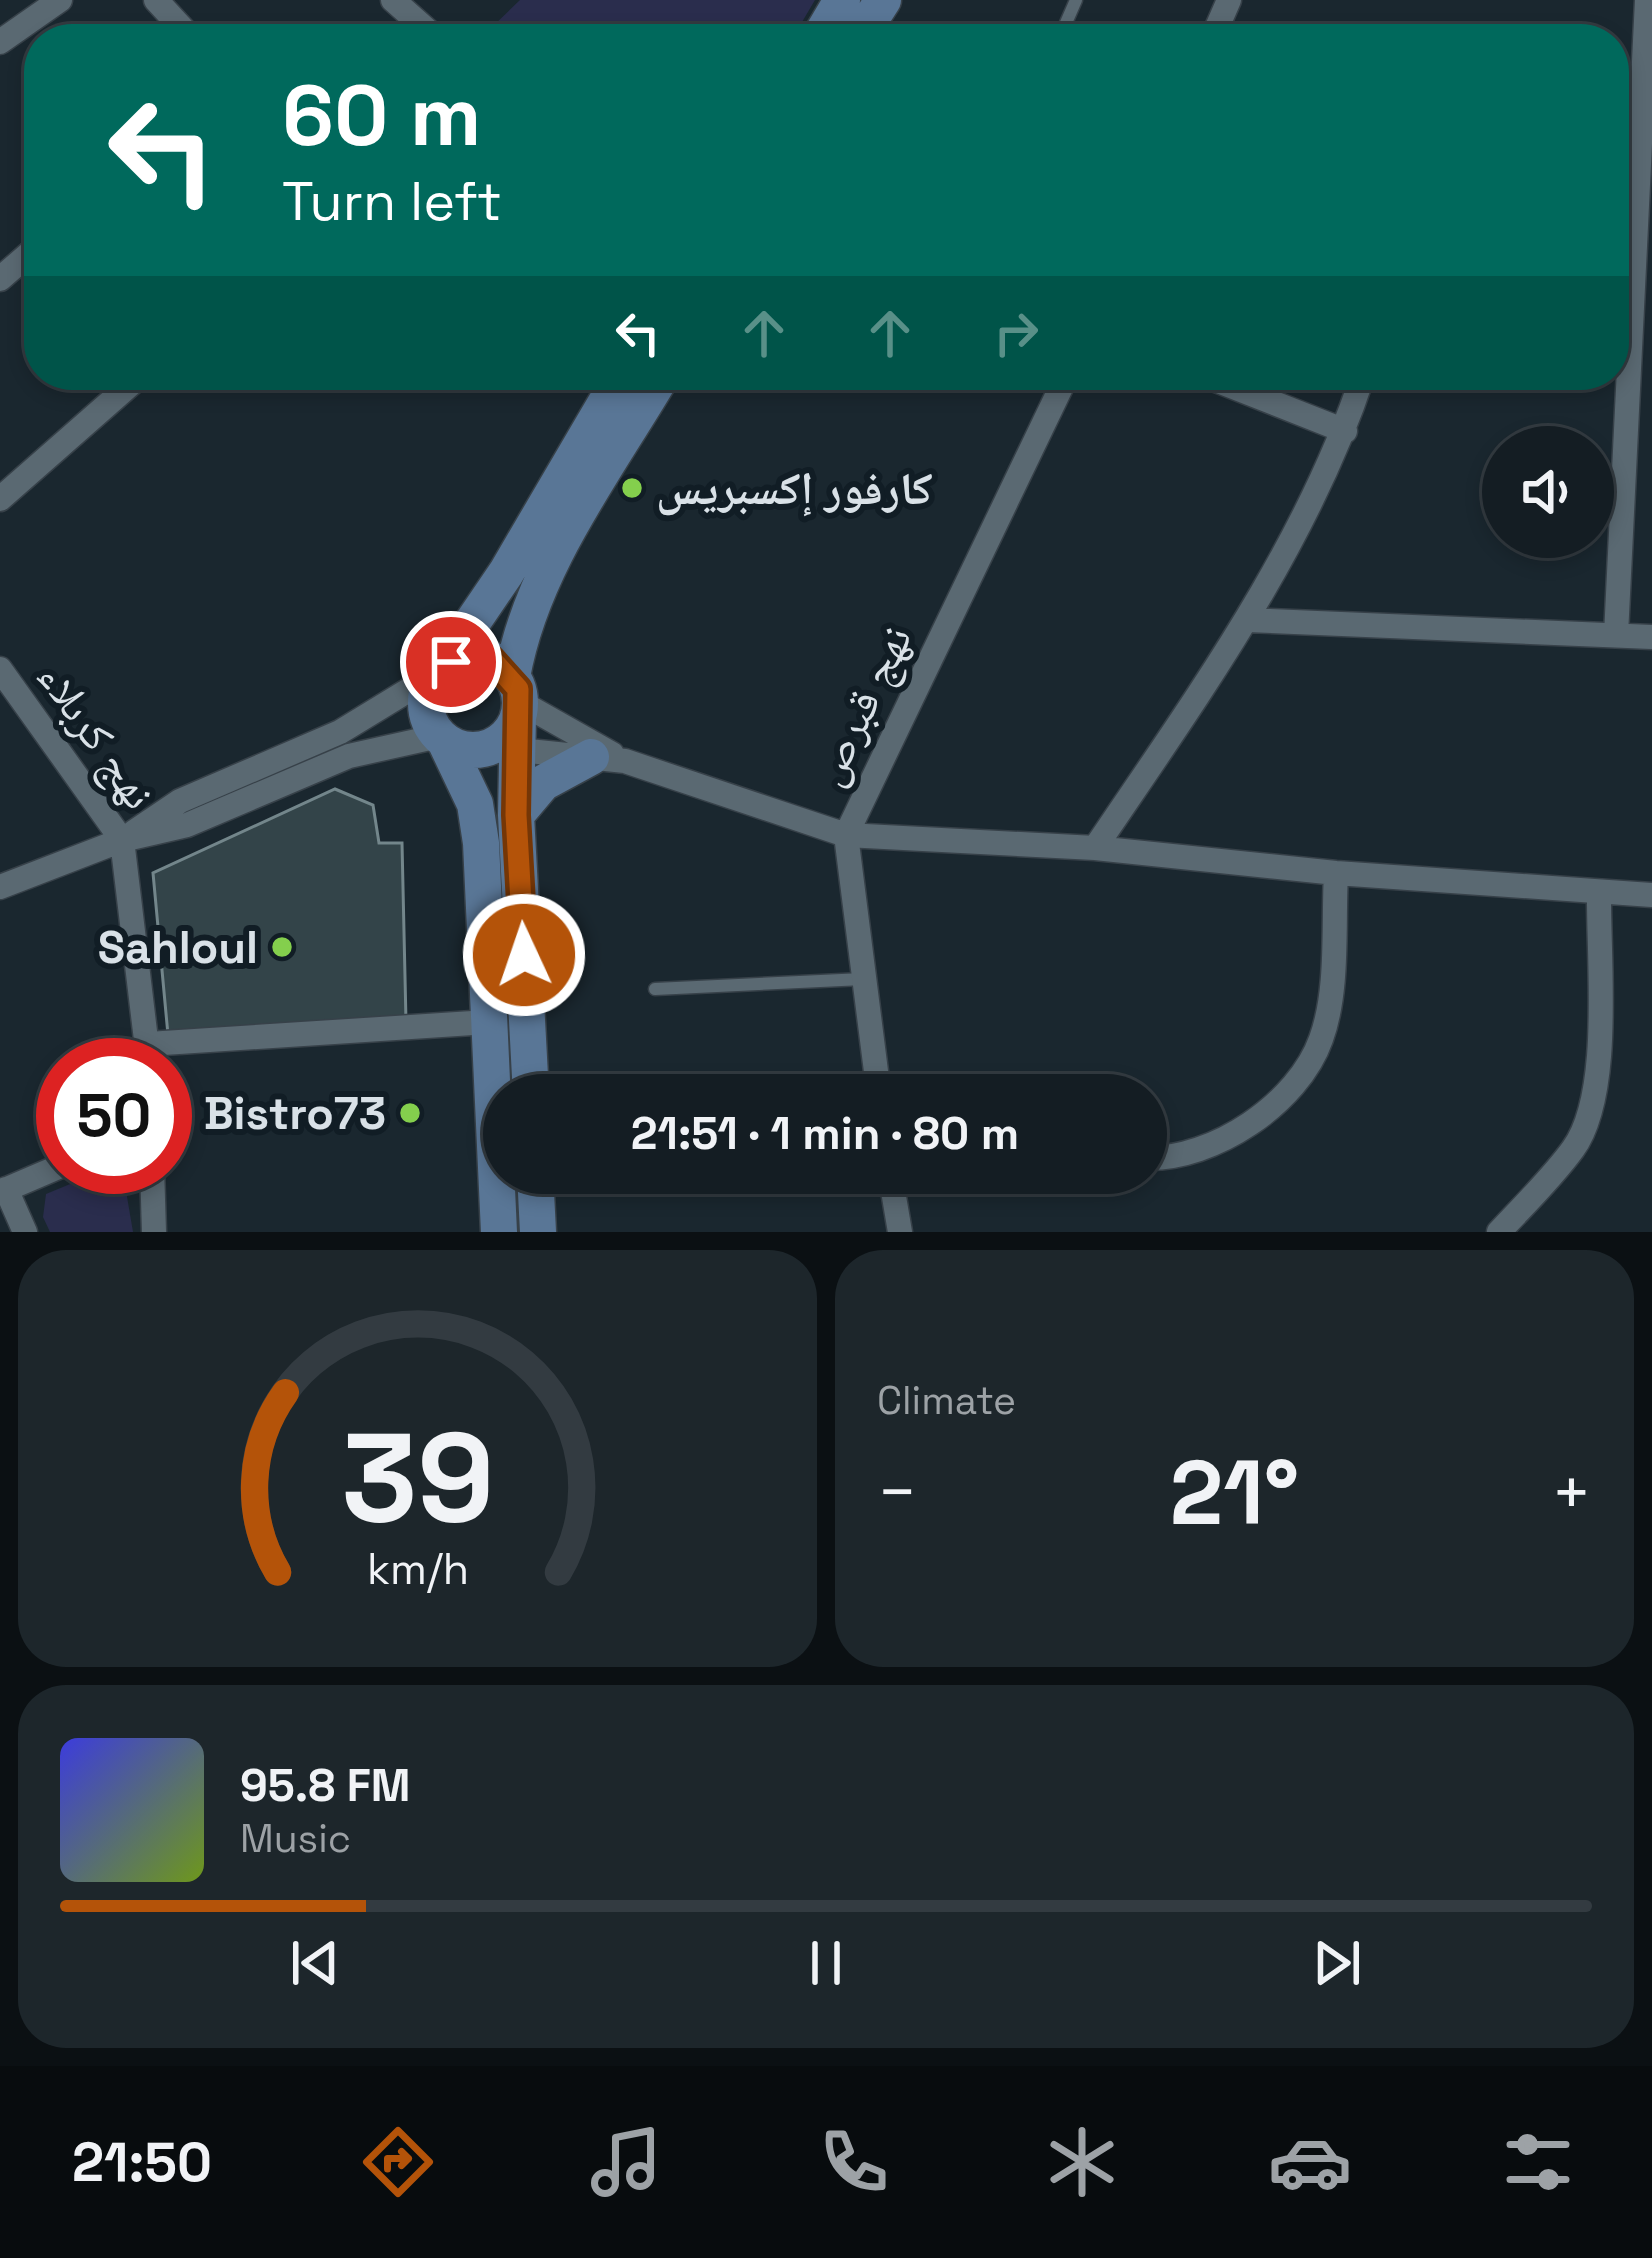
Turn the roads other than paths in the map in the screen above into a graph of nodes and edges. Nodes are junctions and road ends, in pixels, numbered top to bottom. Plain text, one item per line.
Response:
1 (60, 0) edge
2 (156, 0) edge
3 (393, 0) edge
4 (1648, 0) edge
5 (26, 24) edge
6 (178, 24) edge
7 (419, 24) edge
8 (1629, 180) edge
9 (24, 258) edge
10 (0, 279) edge
11 (124, 390) edge
12 (613, 390) edge
13 (653, 390) edge
14 (1060, 390) edge
15 (1242, 390) edge
16 (1358, 390) edge
17 (1621, 390) edge
18 (1345, 430) junction
19 (0, 499) edge
20 (1247, 620) junction
21 (1616, 634) junction
22 (1652, 637) edge
23 (0, 669) edge
24 (437, 672) junction
25 (511, 718) junction
26 (442, 739) junction
27 (608, 759) junction
28 (516, 815) junction
29 (846, 835) junction
30 (122, 840) junction
31 (1095, 848) junction
32 (1336, 873) junction
33 (0, 887) edge
34 (1599, 892) junction
35 (1652, 895) edge
36 (865, 979) junction
37 (655, 988) dead end
38 (488, 1022) junction
39 (146, 1038) edge
40 (192, 1050) edge
41 (530, 1074) edge
42 (876, 1074) edge
43 (1167, 1159) edge
44 (36, 1177) edge
45 (3, 1191) edge
46 (153, 1194) edge
47 (536, 1194) edge
48 (894, 1194) edge
49 (25, 1232) edge
50 (154, 1232) edge
51 (499, 1232) edge
52 (538, 1232) edge
53 (900, 1232) edge
54 (1499, 1232) edge

1 - 5 street
2 - 6 street
3 - 7 street
4 - 8 street
9 - 10 street
11 - 19 street
12 - 24 main road
13 - 25 main road
14 - 29 street, نهج قبرص
15 - 18 street
16 - 18 street
17 - 21 street
18 - 20 street
20 - 21 street
20 - 31 street
21 - 22 street
23 - 30 street, نهج كربلاء
24 - 25 main road
24 - 26 main road
24 - 30 street
25 - 26 main road
25 - 27 street
25 - 27 street
25 - 28 main road
26 - 30 street
26 - 38 main road
27 - 28 main road
27 - 29 street
28 - 41 main road
29 - 31 street
29 - 36 street, نهج قبرص
30 - 33 street
30 - 39 street, نهج كربلاء
31 - 32 street
32 - 34 street
32 - 43 street
34 - 35 street
34 - 54 street
36 - 37 lane
36 - 42 street, نهج قبرص
38 - 40 street
38 - 51 main road
44 - 45 street
45 - 49 street
46 - 50 street
47 - 52 main road
48 - 53 street

